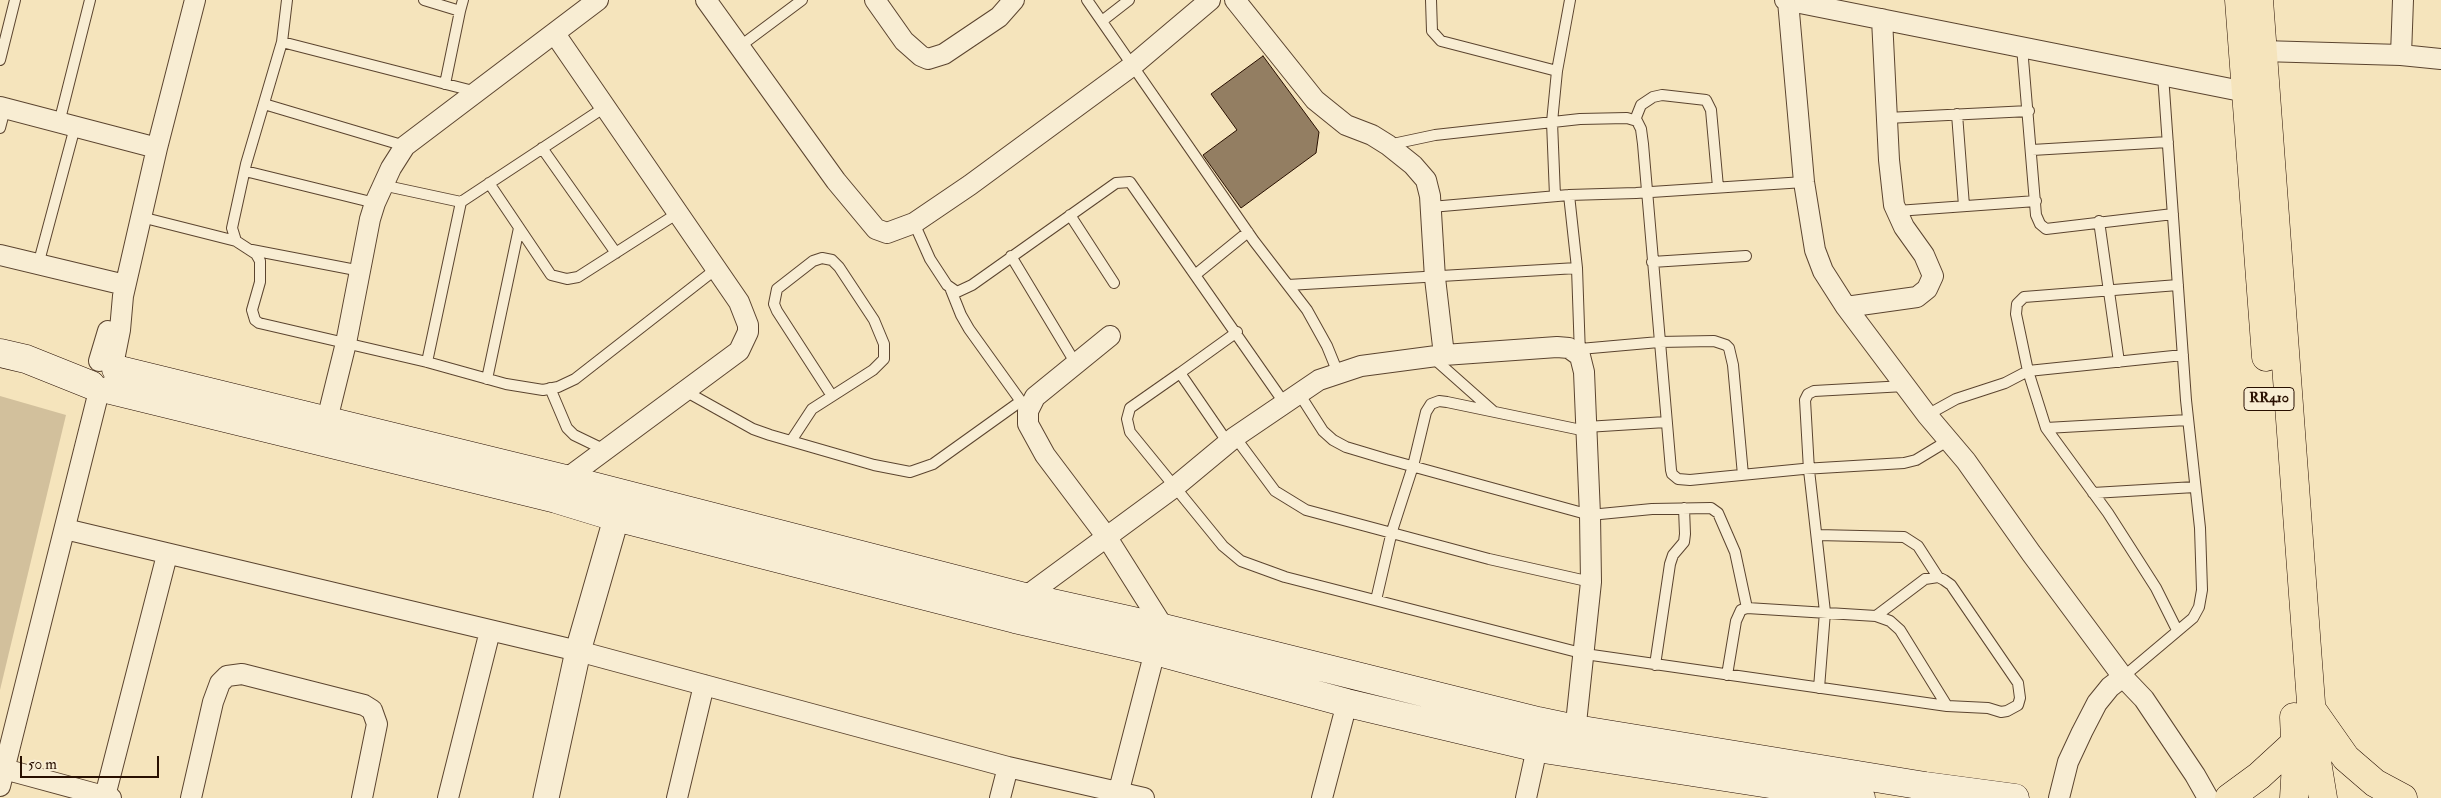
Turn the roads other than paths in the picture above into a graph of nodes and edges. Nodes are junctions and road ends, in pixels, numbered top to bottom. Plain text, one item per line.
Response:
1 (15, 0) edge
2 (90, 0) edge
3 (195, 0) edge
4 (288, 0) edge
5 (424, 0) edge
6 (463, 0) edge
7 (598, 0) edge
8 (706, 0) edge
9 (802, 0) edge
10 (875, 0) edge
11 (1014, 0) edge
12 (1087, 0) edge
13 (1129, 0) edge
14 (1210, 0) edge
15 (1236, 0) edge
16 (1431, 0) edge
17 (1570, 0) edge
18 (1786, 0) edge
19 (2239, 0) edge
20 (2259, 0) edge
21 (2403, 0) edge
22 (460, 11) junction
23 (1882, 19) junction
24 (1102, 20) junction
25 (555, 34) junction
26 (282, 42) junction
27 (739, 47) junction
28 (2022, 47) junction
29 (2262, 51) junction
30 (2402, 55) junction
31 (2441, 59) edge
32 (0, 60) edge
33 (1132, 66) junction
34 (1557, 70) junction
35 (2163, 75) junction
36 (445, 84) junction
37 (477, 92) junction
38 (2246, 92) junction
39 (264, 104) junction
40 (605, 107) junction
41 (2029, 111) junction
42 (2, 114) edge
43 (1957, 114) junction
44 (1887, 118) junction
45 (1635, 120) junction
46 (1552, 122) junction
47 (67, 125) junction
48 (2168, 142) junction
49 (1388, 145) junction
50 (406, 146) junction
51 (156, 148) junction
52 (542, 148) junction
53 (2032, 150) junction
54 (245, 171) junction
55 (1804, 182) junction
56 (489, 184) junction
57 (1718, 188) junction
58 (1646, 192) junction
59 (378, 194) junction
60 (1569, 195) junction
61 (1555, 196) junction
62 (2036, 201) junction
63 (461, 202) junction
64 (1964, 206) junction
65 (1431, 207) junction
66 (1897, 211) junction
67 (678, 213) junction
68 (2173, 214) junction
69 (1070, 215) junction
70 (141, 217) junction
71 (2099, 221) junction
72 (914, 223) junction
73 (519, 228) junction
74 (1248, 232) junction
75 (236, 241) junction
76 (252, 250) junction
77 (616, 253) junction
78 (0, 255) edge
79 (1011, 256) junction
80 (1746, 256) dead end
81 (1652, 262) junction
82 (38, 264) junction
83 (1578, 268) junction
84 (716, 269) junction
85 (361, 271) junction
86 (1196, 275) junction
87 (1435, 278) junction
88 (1114, 283) dead end
89 (1288, 285) junction
90 (2178, 285) junction
91 (951, 290) junction
92 (124, 291) junction
93 (2109, 291) junction
94 (1846, 308) junction
95 (1236, 332) junction
96 (1110, 336) dead end
97 (1659, 342) junction
98 (346, 343) junction
99 (0, 353) edge
100 (1580, 353) junction
101 (2183, 355) junction
102 (1437, 356) junction
103 (427, 362) junction
104 (2119, 362) junction
105 (1076, 364) junction
106 (2028, 371) junction
107 (1180, 372) junction
108 (1338, 372) junction
109 (103, 375) junction
110 (487, 379) junction
111 (1905, 386) junction
112 (550, 388) junction
113 (686, 391) junction
114 (832, 396) junction
115 (1292, 399) junction
116 (1025, 406) junction
117 (1494, 412) junction
118 (1928, 415) junction
119 (2188, 420) junction
120 (1666, 422) junction
121 (2046, 428) junction
122 (1586, 429) junction
123 (325, 431) junction
124 (1232, 440) junction
125 (1949, 440) junction
126 (791, 441) junction
127 (605, 450) junction
128 (1413, 466) junction
129 (1809, 470) junction
130 (1743, 475) junction
131 (1176, 486) junction
132 (2195, 487) junction
133 (561, 489) junction
134 (2093, 494) junction
135 (619, 506) junction
136 (1684, 508) junction
137 (1590, 515) junction
138 (65, 529) junction
139 (1392, 531) junction
140 (1106, 536) junction
141 (1817, 536) junction
142 (167, 555) junction
143 (1938, 577) junction
144 (1591, 582) junction
145 (1376, 600) junction
146 (1020, 608) junction
147 (1747, 608) junction
148 (1825, 612) junction
149 (1876, 616) junction
150 (2177, 630) junction
151 (490, 631) junction
152 (1160, 640) junction
153 (578, 651) junction
154 (1585, 654) junction
155 (1655, 665) junction
156 (1727, 675) junction
157 (2123, 677) junction
158 (704, 685) junction
159 (1819, 688) junction
160 (1347, 703) junction
161 (1947, 706) junction
162 (2312, 710) junction
163 (1538, 720) junction
164 (1574, 742) junction
165 (2296, 742) junction
166 (1537, 748) junction
167 (1008, 767) junction
168 (2, 778) edge
169 (1927, 792) edge
170 (1118, 795) edge
171 (108, 797) edge
172 (191, 798) edge
173 (362, 798) edge
174 (448, 798) edge
175 (546, 798) edge
176 (677, 798) edge
177 (1000, 798) edge
178 (1144, 798) edge
179 (1322, 798) edge
180 (1526, 798) edge
181 (1861, 798) edge
182 (2015, 798) edge
183 (2059, 798) edge
184 (2208, 798) edge
185 (2229, 798) edge
186 (2294, 798) edge
187 (2323, 798) edge
188 (2403, 798) edge

1 - 32 lane
2 - 47 lane
3 - 51 street
4 - 26 lane
5 - 22 lane
6 - 22 lane
7 - 25 street
8 - 27 street
9 - 27 lane
10 - 11 street
12 - 24 lane
13 - 24 lane
14 - 33 street
15 - 49 street
16 - 34 lane
17 - 34 lane
18 - 23 street
18 - 55 street
19 - 38 highway, RR410
20 - 29 highway, RR410
21 - 30 street
22 - 36 lane
23 - 28 street
23 - 44 street
24 - 33 lane
25 - 37 street
25 - 40 street
26 - 36 lane
26 - 39 lane
27 - 72 street
28 - 35 street
28 - 41 lane
29 - 30 street
29 - 162 highway, RR410
30 - 31 street
33 - 72 street
33 - 74 lane
34 - 46 lane
35 - 38 street
35 - 48 lane
36 - 37 lane
37 - 50 street
38 - 165 highway, RR410
39 - 50 lane
39 - 54 lane
40 - 52 lane
40 - 67 street
41 - 43 lane
41 - 53 lane
42 - 47 street
43 - 44 lane
43 - 64 lane
44 - 66 street
45 - 46 lane
45 - 57 lane
45 - 58 lane
46 - 49 lane
46 - 61 lane
47 - 51 street
47 - 82 lane
48 - 53 lane
48 - 68 lane
49 - 65 street
50 - 59 street
51 - 70 street
52 - 56 lane
52 - 77 lane
53 - 62 lane
54 - 59 lane
54 - 75 lane
55 - 57 lane
55 - 94 street
56 - 63 lane
56 - 73 lane
57 - 58 lane
58 - 60 lane
58 - 81 lane
59 - 63 lane
59 - 85 street
60 - 61 lane
60 - 83 lane
61 - 65 lane
62 - 64 lane
62 - 71 lane
63 - 103 lane
64 - 66 lane
65 - 87 street
66 - 94 street
67 - 77 lane
67 - 84 street
68 - 71 lane
68 - 90 lane
69 - 79 lane
69 - 86 lane
69 - 88 lane
70 - 75 lane
70 - 92 street
71 - 93 lane
72 - 91 lane
73 - 77 lane
73 - 110 lane
74 - 86 lane
74 - 89 lane
75 - 76 lane
76 - 85 lane
76 - 98 lane
78 - 82 street
79 - 91 lane
79 - 105 lane
80 - 81 lane
81 - 97 lane
82 - 92 street
83 - 87 lane
83 - 100 lane
84 - 112 lane
84 - 113 street
85 - 98 street
86 - 95 lane
87 - 89 lane
87 - 102 street
89 - 108 lane
90 - 93 lane
90 - 101 lane
91 - 116 lane
92 - 109 street
93 - 104 lane
93 - 106 lane
94 - 111 street
95 - 107 lane
95 - 115 lane
96 - 105 street
97 - 100 lane
97 - 120 lane
97 - 130 lane
98 - 103 lane
98 - 123 street
99 - 109 main road
100 - 102 street
100 - 122 street
101 - 104 lane
101 - 119 lane
102 - 108 street
102 - 117 lane
103 - 110 lane
104 - 106 lane
105 - 116 street
106 - 118 lane
106 - 121 lane
107 - 124 lane
107 - 131 lane
108 - 115 street
109 - 123 main road
109 - 138 street
110 - 112 lane
111 - 118 street
111 - 129 lane
112 - 127 lane
113 - 126 lane
113 - 127 street
114 - 114 lane
114 - 126 lane
115 - 124 street
115 - 128 lane
116 - 126 lane
116 - 140 street
117 - 122 lane
117 - 128 lane
118 - 125 street
119 - 121 lane
119 - 132 lane
120 - 122 lane
120 - 130 lane
121 - 134 lane
122 - 137 street
123 - 133 main road
124 - 131 street
124 - 139 lane
125 - 129 lane
125 - 157 street
127 - 133 street
128 - 137 lane
128 - 139 lane
129 - 130 lane
129 - 141 lane
131 - 140 street
131 - 145 lane
132 - 134 lane
132 - 150 lane
133 - 135 main road
134 - 150 lane
135 - 146 main road
135 - 153 street
136 - 137 lane
136 - 147 lane
136 - 155 lane
137 - 144 street
138 - 142 street
138 - 168 street
139 - 144 lane
139 - 145 lane
140 - 146 street
140 - 152 street
141 - 143 lane
141 - 148 lane
142 - 151 street
142 - 171 street
143 - 149 lane
143 - 161 lane
144 - 154 street
145 - 154 lane
146 - 152 main road
147 - 148 lane
147 - 156 lane
148 - 149 lane
148 - 159 lane
149 - 161 lane
150 - 157 lane
151 - 153 street
151 - 174 street
152 - 160 main road
152 - 163 main road
152 - 170 street
153 - 158 street
153 - 175 street
154 - 155 lane
154 - 164 street
155 - 156 lane
156 - 159 lane
157 - 183 street
157 - 184 street
158 - 167 street
158 - 176 street
159 - 161 lane
160 - 166 main road
160 - 179 street
162 - 187 highway, RR410
162 - 188 highway
163 - 164 main road
163 - 166 street
164 - 166 main road
164 - 169 main road
164 - 181 main road
165 - 185 highway
165 - 186 highway, RR410
166 - 180 street
167 - 170 street
167 - 177 street
168 - 171 street
169 - 182 main road
170 - 178 street
172 - 173 street

